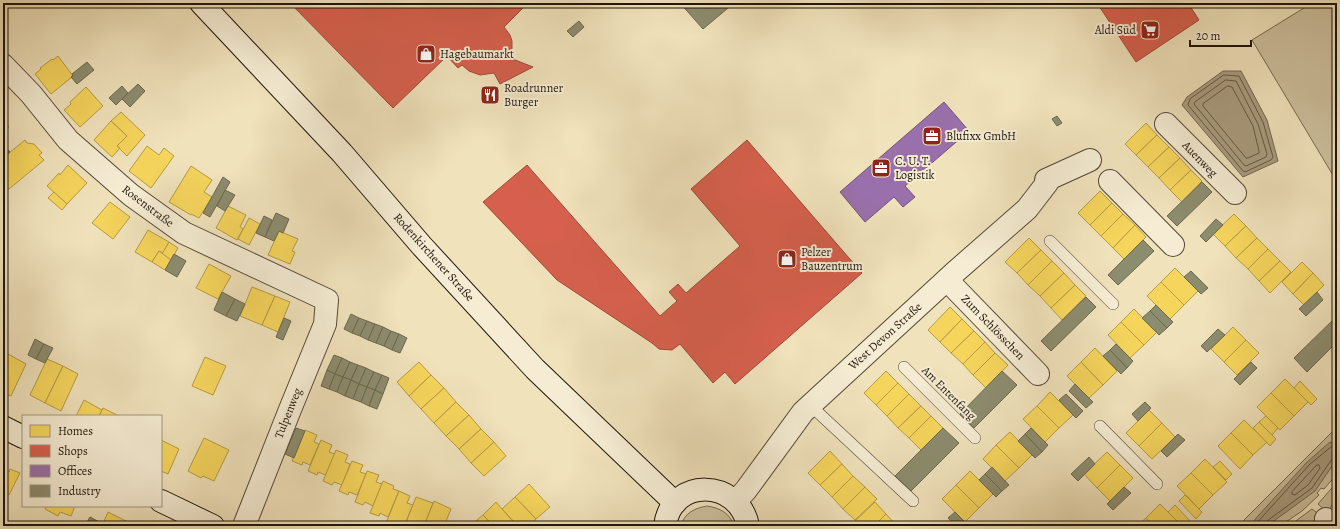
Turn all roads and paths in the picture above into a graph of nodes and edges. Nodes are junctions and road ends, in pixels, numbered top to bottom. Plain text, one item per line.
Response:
1 (201, 3) edge
2 (3, 65) edge
3 (1166, 124) dead end
4 (1090, 160) dead end
5 (1110, 181) dead end
6 (1234, 194) dead end
7 (1050, 241) dead end
8 (1173, 245) dead end
9 (947, 280) junction
10 (327, 300) joint
11 (1113, 304) dead end
12 (904, 367) dead end
13 (1038, 374) dead end
14 (810, 405) junction
15 (1100, 426) dead end
16 (3, 427) edge
17 (22, 436) edge
18 (975, 438) dead end
19 (1157, 484) dead end
20 (162, 501) edge
21 (736, 501) junction
22 (913, 501) dead end
23 (675, 503) junction
24 (213, 526) edge
25 (244, 526) edge
26 (665, 526) edge
27 (748, 526) edge

1 - 23 street, Rodenkirchener Straße
2 - 10 street, Rosenstraße
3 - 6 street, Auenweg
4 - 9 street, West Devon Straße
5 - 8 street
7 - 11 lane
9 - 13 street, Zum Schlösschen
9 - 14 street, West Devon Straße
10 - 25 street, Tulpenweg
12 - 18 lane, Am Entenfang
14 - 21 street, West Devon Straße
14 - 22 lane
15 - 19 lane
16 - 17 street
20 - 24 street
21 - 23 street
21 - 27 street
23 - 26 street

